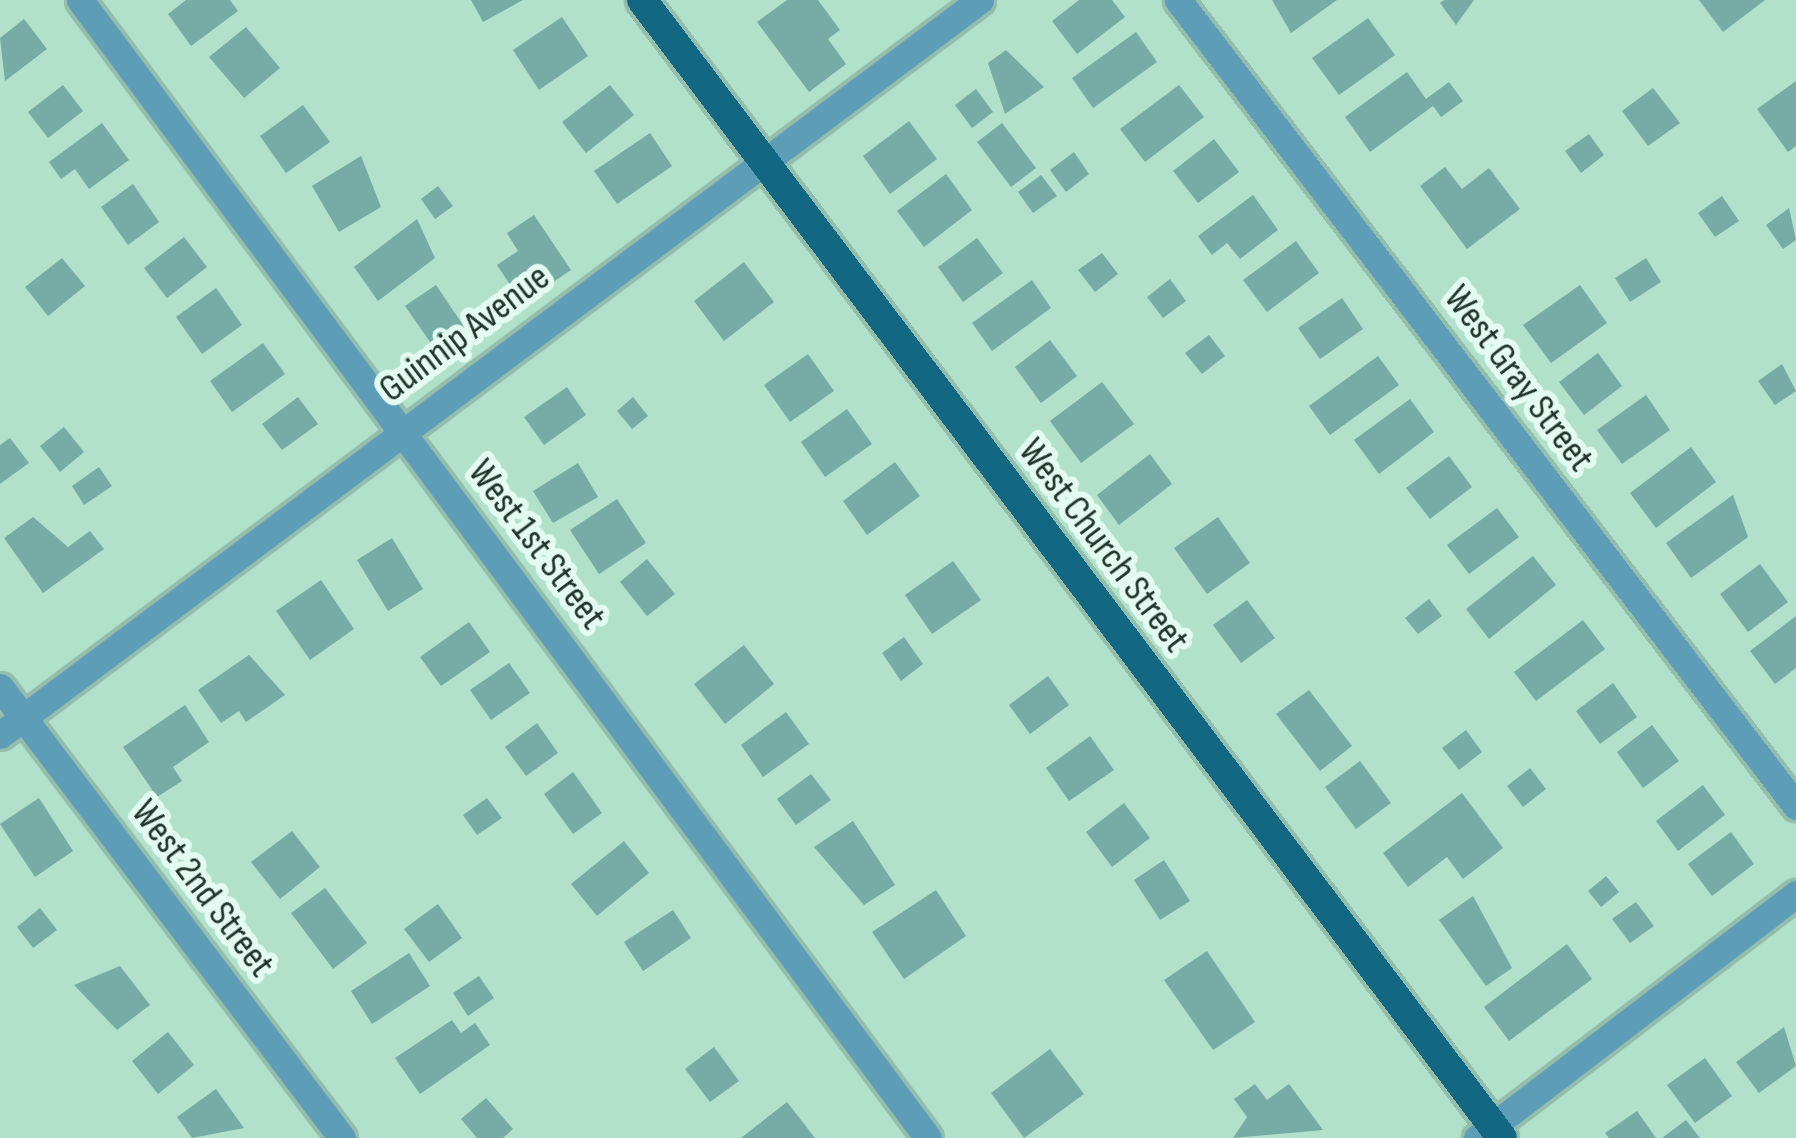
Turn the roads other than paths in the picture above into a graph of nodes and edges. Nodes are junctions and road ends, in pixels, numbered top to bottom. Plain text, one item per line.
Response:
1 (80, 0) edge
2 (641, 0) edge
3 (980, 0) edge
4 (1178, 0) edge
5 (763, 161) junction
6 (401, 430) junction
7 (0, 687) edge
8 (11, 726) edge
9 (1796, 806) edge
10 (1796, 895) edge
11 (1490, 1134) edge
12 (342, 1138) edge
13 (928, 1138) edge

1 - 6 street, West 1st Street
2 - 5 main road, West Church Street
3 - 5 street, Guinnip Avenue
4 - 9 street, West Gray Street
5 - 6 street, Guinnip Avenue
5 - 11 main road, West Church Street
6 - 8 street, Guinnip Avenue
6 - 13 street, West 1st Street
7 - 8 street, West 2nd Street
8 - 12 street, West 2nd Street
10 - 11 street

